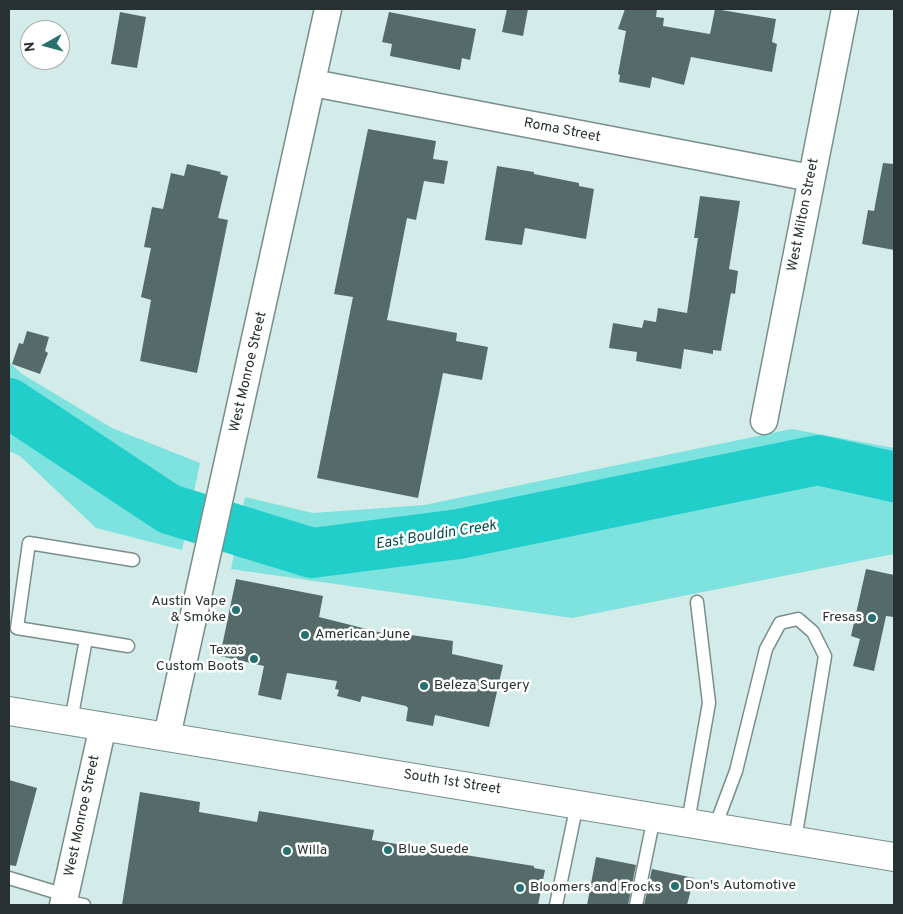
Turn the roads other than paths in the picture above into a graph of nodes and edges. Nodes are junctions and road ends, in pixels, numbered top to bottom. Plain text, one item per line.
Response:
1 (328, 9) edge
2 (845, 9) edge
3 (313, 83) junction
4 (811, 178) junction
5 (764, 421) dead end
6 (132, 560) dead end
7 (697, 602) dead end
8 (86, 639) junction
9 (128, 646) dead end
10 (9, 711) edge
11 (71, 721) junction
12 (102, 726) junction
13 (167, 736) junction
14 (577, 804) junction
15 (654, 817) junction
16 (688, 822) junction
17 (715, 827) junction
18 (795, 840) junction
19 (894, 857) edge
20 (9, 878) edge
21 (69, 902) edge
22 (556, 905) edge
23 (636, 905) edge

1 - 3 street, West Monroe Street
2 - 4 street, West Milton Street
3 - 4 street, Roma Street
3 - 13 street, West Monroe Street
4 - 5 street, West Milton Street
6 - 8 lane
7 - 16 lane
8 - 9 lane
8 - 11 lane
10 - 11 main road, South 1st Street
11 - 12 main road, South 1st Street
12 - 13 main road, South 1st Street
12 - 21 street, West Monroe Street
13 - 14 main road, South 1st Street
14 - 15 main road, South 1st Street
14 - 22 lane
15 - 16 main road, South 1st Street
15 - 23 lane
16 - 17 main road, South 1st Street
17 - 18 main road, South 1st Street
17 - 18 lane
18 - 19 main road, South 1st Street
20 - 21 lane

